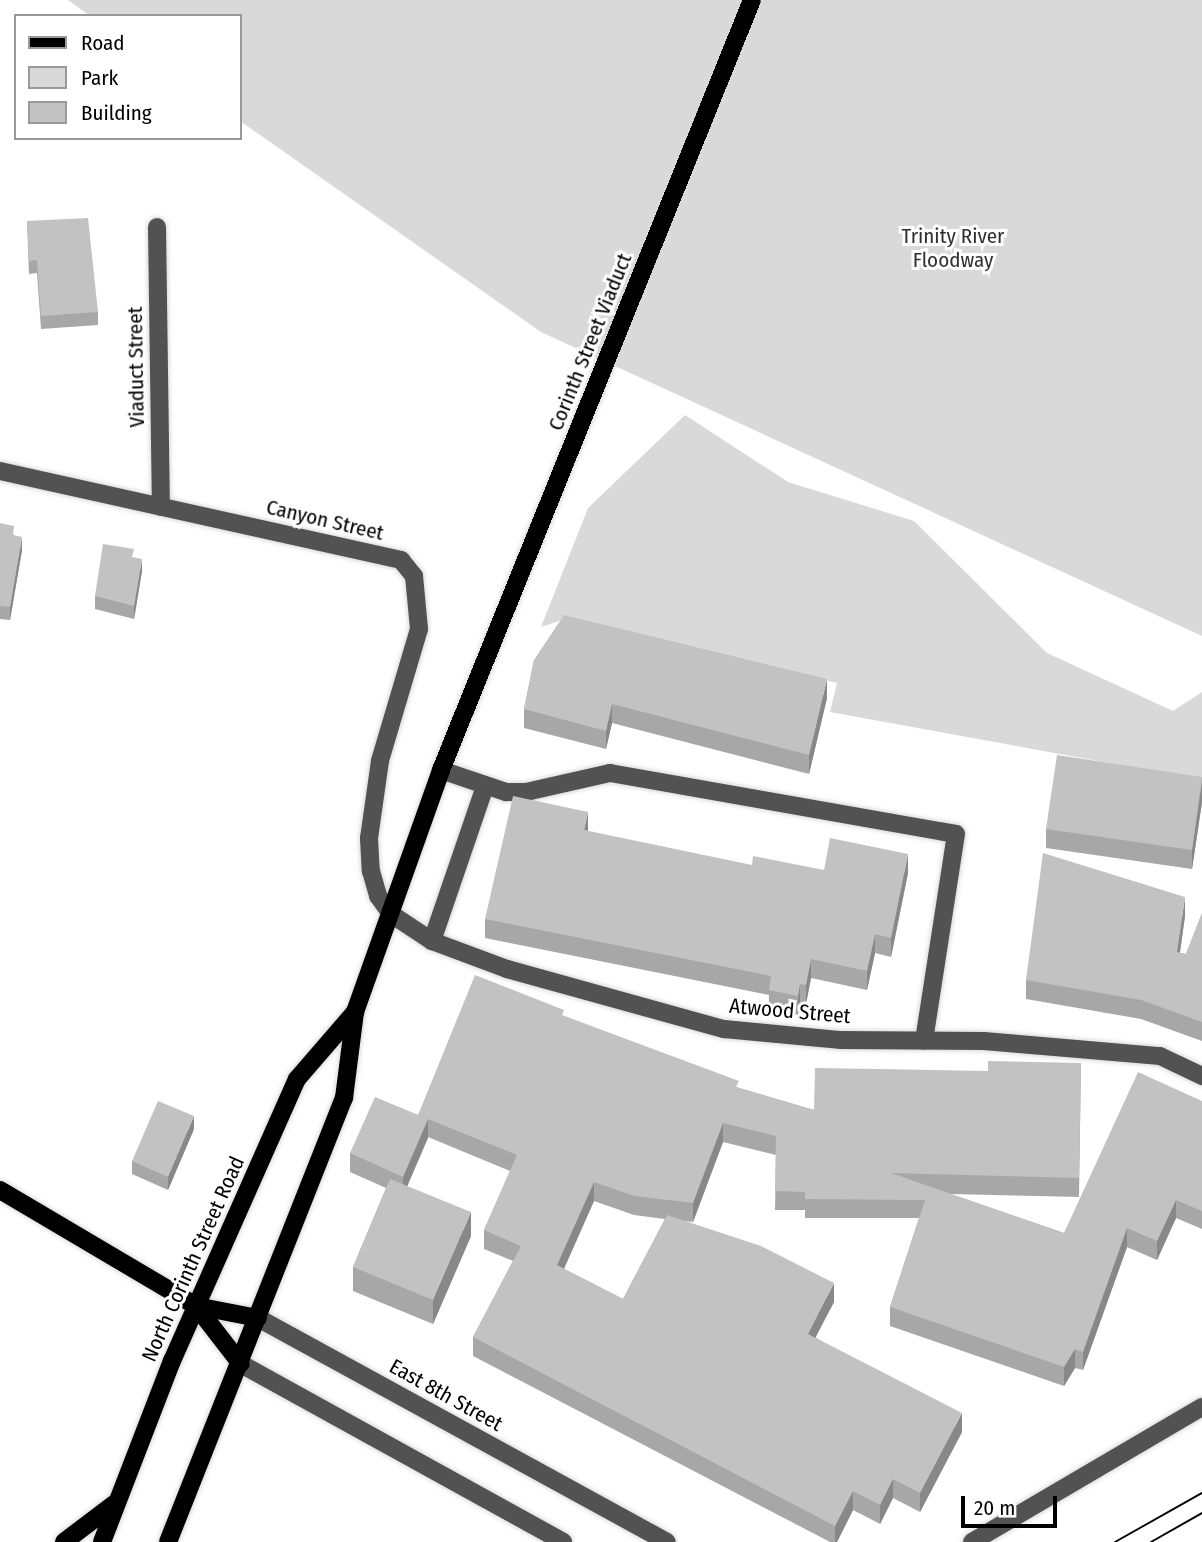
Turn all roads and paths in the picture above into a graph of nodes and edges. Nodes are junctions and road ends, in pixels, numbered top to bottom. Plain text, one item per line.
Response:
1 (752, 0) edge
2 (157, 227) dead end
3 (0, 471) edge
4 (161, 507) junction
5 (470, 700) joint
6 (441, 770) junction
7 (485, 786) junction
8 (391, 914) junction
9 (432, 941) junction
10 (355, 1012) junction
11 (924, 1041) junction
12 (1202, 1076) edge
13 (0, 1190) edge
14 (196, 1306) junction
15 (258, 1318) junction
16 (241, 1364) junction
17 (1202, 1408) edge
18 (114, 1504) junction
19 (664, 1541) edge
20 (64, 1542) edge
21 (102, 1542) edge
22 (168, 1542) edge
23 (563, 1542) edge
24 (972, 1542) edge

1 - 5 main road, Corinth Street Viaduct
2 - 4 street, Viaduct Street
3 - 4 street, Canyon Street
4 - 8 street, Canyon Street
5 - 6 main road, North Corinth Street Road
6 - 7 street
6 - 8 main road, North Corinth Street Road
7 - 9 street
7 - 11 street
8 - 9 street, Atwood Street
8 - 10 main road, North Corinth Street Road
9 - 11 street, Atwood Street
10 - 14 main road, North Corinth Street Road
10 - 15 main road, North Corinth Street Road
11 - 12 street, Atwood Street
13 - 14 main road, East 8th Street
14 - 15 main road, East 8th Street
14 - 16 main road, East 8th Street
14 - 18 main road, North Corinth Street Road
15 - 16 main road, North Corinth Street Road
15 - 19 street, East 8th Street
16 - 22 main road, North Corinth Street Road
16 - 23 street, East 8th Street
17 - 24 street
18 - 20 main road
18 - 21 main road, North Corinth Street Road

